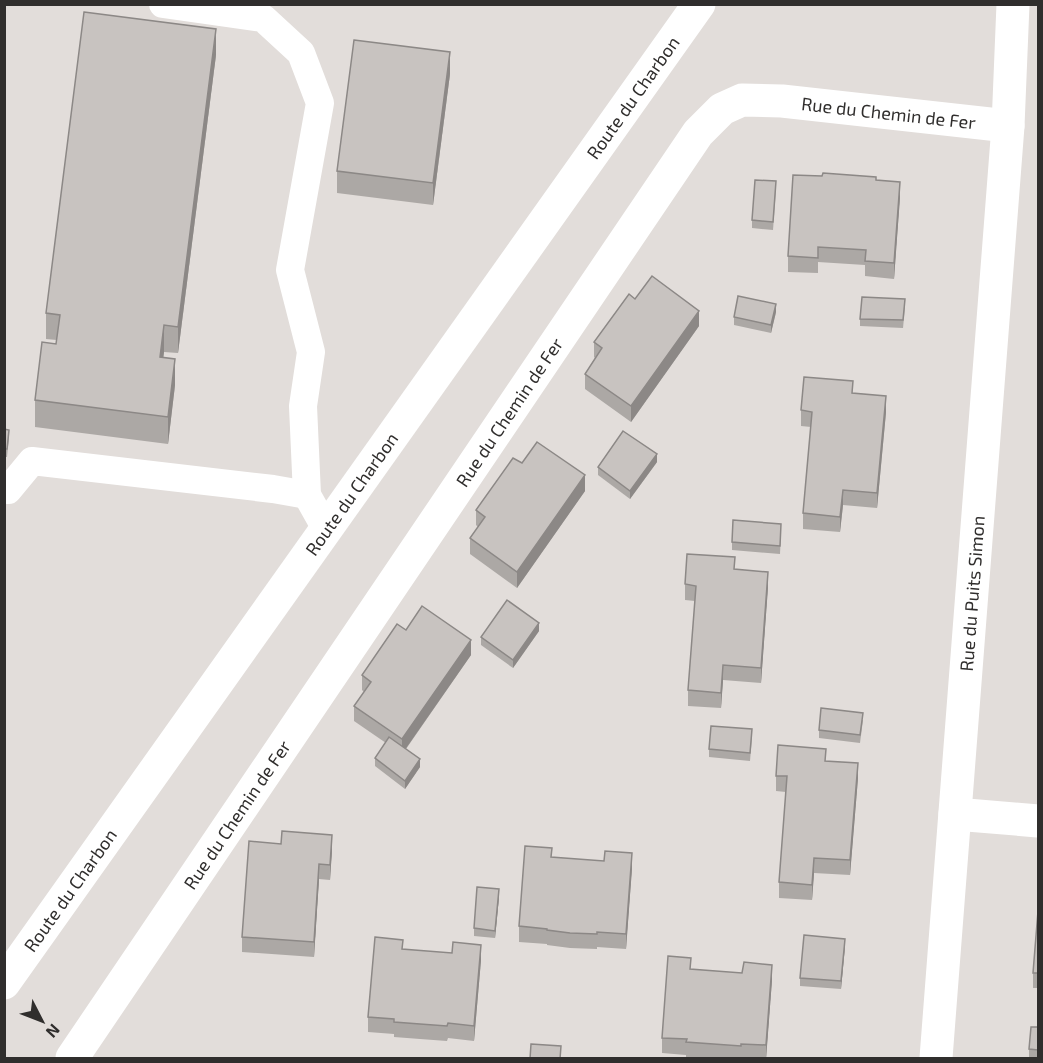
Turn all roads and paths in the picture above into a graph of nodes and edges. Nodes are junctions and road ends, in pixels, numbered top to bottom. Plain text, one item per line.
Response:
1 (163, 4) edge
2 (699, 4) edge
3 (1013, 4) edge
4 (1008, 126) junction
5 (4, 489) edge
6 (308, 495) junction
7 (326, 529) junction
8 (955, 814) junction
9 (1038, 821) edge
10 (4, 983) edge
11 (72, 1059) edge
12 (936, 1059) edge

1 - 6 lane
2 - 7 street, Route du Charbon
3 - 4 street
4 - 8 street, Rue du Puits Simon
4 - 11 street, Rue du Chemin de Fer
5 - 6 lane
6 - 7 lane
7 - 10 street, Route du Charbon
8 - 9 street
8 - 12 street, Rue du Puits Simon

